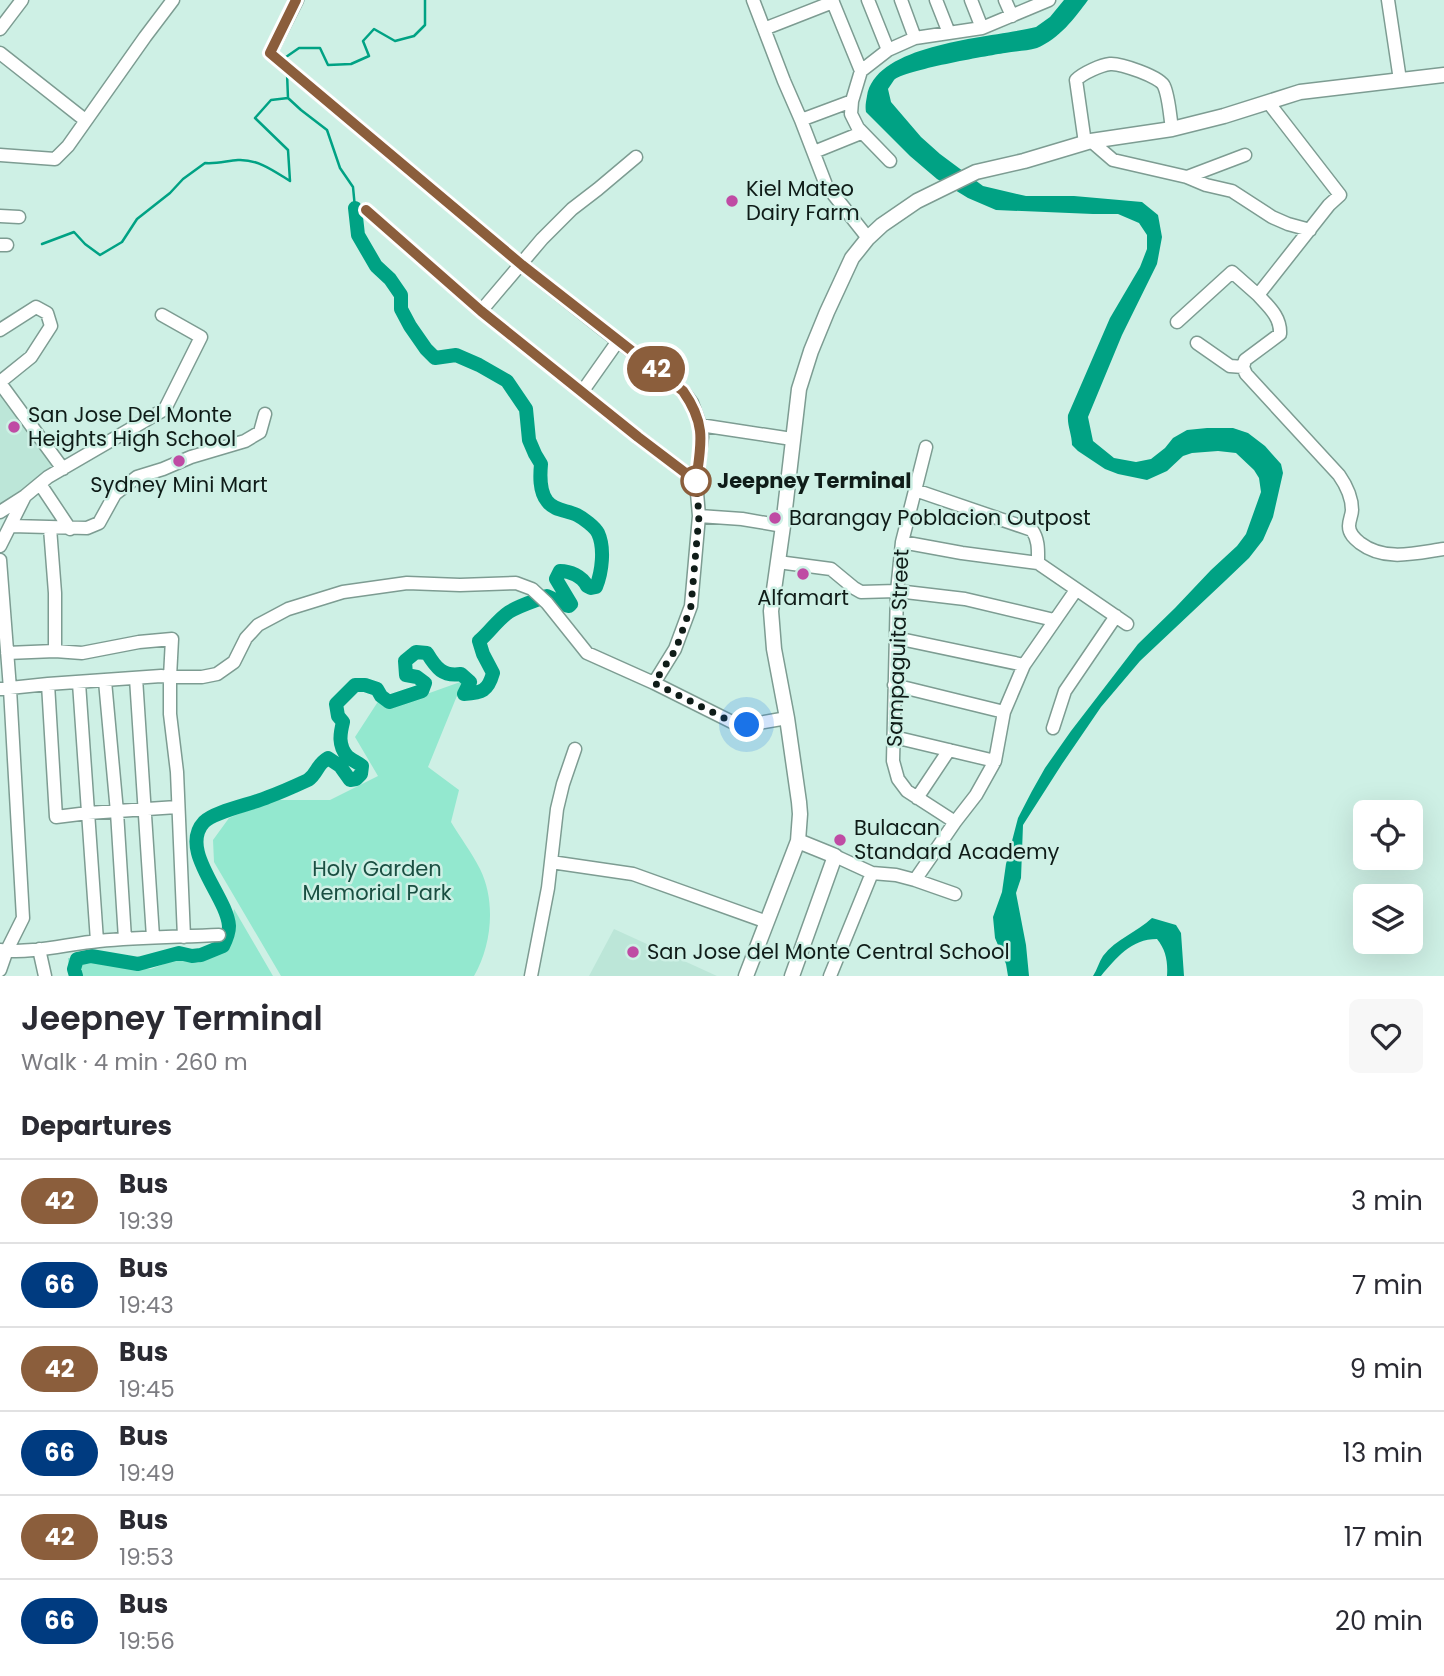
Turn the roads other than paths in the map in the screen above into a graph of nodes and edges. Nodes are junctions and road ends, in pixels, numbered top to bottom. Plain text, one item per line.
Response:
1 (22, 0) edge
2 (173, 0) edge
3 (296, 0) edge
4 (753, 0) edge
5 (868, 0) edge
6 (901, 0) edge
7 (936, 0) edge
8 (971, 0) edge
9 (1006, 0) edge
10 (1388, 0) edge
11 (833, 1) edge
12 (1043, 1) edge
13 (1012, 16) junction
14 (982, 28) junction
15 (0, 29) edge
16 (764, 29) junction
17 (949, 33) junction
18 (915, 38) junction
19 (888, 50) junction
20 (0, 53) edge
21 (861, 71) junction
22 (1444, 75) edge
23 (1400, 80) junction
24 (852, 101) junction
25 (1268, 102) junction
26 (85, 120) junction
27 (801, 120) junction
28 (1172, 129) junction
29 (862, 133) junction
30 (1088, 142) junction
31 (814, 152) junction
32 (0, 155) edge
33 (1245, 156) dead end
34 (636, 157) dead end
35 (890, 160) dead end
36 (1187, 177) junction
37 (366, 210) dead end
38 (0, 216) edge
39 (19, 217) dead end
40 (1310, 230) junction
41 (868, 238) junction
42 (522, 265) junction
43 (1258, 295) junction
44 (481, 311) junction
45 (162, 315) dead end
46 (1177, 322) dead end
47 (0, 330) edge
48 (618, 341) junction
49 (1197, 344) dead end
50 (1243, 367) junction
51 (0, 382) edge
52 (582, 392) junction
53 (265, 414) dead end
54 (700, 425) junction
55 (792, 439) junction
56 (926, 447) dead end
57 (63, 469) junction
58 (696, 481) junction
59 (40, 484) junction
60 (915, 490) junction
61 (25, 496) junction
62 (0, 513) edge
63 (699, 516) junction
64 (10, 526) junction
65 (783, 526) junction
66 (50, 528) junction
67 (70, 529) junction
68 (902, 542) junction
69 (0, 546) edge
70 (1444, 549) edge
71 (0, 561) edge
72 (778, 562) junction
73 (1038, 563) junction
74 (1076, 590) junction
75 (897, 591) junction
76 (1116, 616) junction
77 (1054, 620) junction
78 (1127, 624) dead end
79 (896, 638) junction
80 (55, 651) junction
81 (7, 653) junction
82 (1024, 665) junction
83 (170, 677) junction
84 (136, 678) junction
85 (105, 681) junction
86 (79, 683) junction
87 (654, 683) junction
88 (48, 684) junction
89 (894, 685) junction
90 (5, 689) edge
91 (1004, 712) junction
92 (787, 718) junction
93 (1053, 729) dead end
94 (894, 737) junction
95 (575, 749) dead end
96 (949, 750) junction
97 (995, 761) junction
98 (917, 798) junction
99 (177, 807) junction
100 (145, 810) junction
101 (117, 812) junction
102 (88, 813) junction
103 (956, 822) junction
104 (798, 841) junction
105 (835, 856) junction
106 (551, 862) junction
107 (872, 873) junction
108 (915, 880) junction
109 (955, 894) dead end
110 (767, 922) junction
111 (219, 935) dead end
112 (153, 937) junction
113 (184, 937) junction
114 (125, 939) junction
115 (97, 942) junction
116 (39, 949) junction
117 (4, 950) edge
118 (0, 970) edge
119 (45, 976) edge
120 (531, 976) edge
121 (746, 976) edge
122 (792, 976) edge
123 (830, 976) edge

1 - 15 street
2 - 26 street
3 - 42 street
4 - 16 street
5 - 19 street
6 - 18 street
7 - 17 street
8 - 14 street
9 - 13 street
10 - 23 street
11 - 16 street
11 - 21 street
12 - 13 street
13 - 14 street
14 - 17 street
16 - 27 street
17 - 18 street
18 - 19 street
19 - 21 street
20 - 26 street
21 - 24 street
22 - 23 main road
23 - 25 main road
24 - 27 street
24 - 29 street
25 - 28 main road
25 - 40 street
26 - 32 street
27 - 31 street
28 - 30 main road
28 - 30 street
29 - 31 street
29 - 35 street
30 - 36 street
30 - 41 main road
31 - 41 street
33 - 36 street
34 - 42 street
36 - 40 street
37 - 44 street
38 - 39 street
40 - 43 street
41 - 55 main road
42 - 44 street
42 - 48 street
43 - 46 street
43 - 50 street
44 - 52 street
45 - 57 street
47 - 51 street
48 - 52 street
48 - 54 street
49 - 50 street
50 - 70 street
51 - 57 street
52 - 58 street
53 - 67 street
54 - 55 street
54 - 58 street
55 - 65 main road
56 - 60 street, Sampaguita Street
57 - 59 street
58 - 63 street
59 - 61 street
59 - 67 street
60 - 68 street, Sampaguita Street
60 - 73 street
61 - 62 street
61 - 64 street
63 - 65 street
63 - 87 street
64 - 66 street
64 - 69 street
65 - 72 main road
66 - 67 street
66 - 80 street
68 - 73 street
68 - 75 street, Sampaguita Street
71 - 81 street
72 - 75 street
72 - 92 main road
73 - 74 street
74 - 76 street
74 - 77 street
75 - 77 street
75 - 79 street, Sampaguita Street
76 - 78 street
76 - 93 street
77 - 82 street
79 - 82 street
79 - 89 street, Sampaguita Street
80 - 81 street
80 - 83 street
81 - 90 street
82 - 91 street
83 - 84 street
83 - 87 street
83 - 99 street
84 - 85 street
84 - 100 street
85 - 86 street
85 - 101 street
86 - 88 street
86 - 102 street
87 - 92 street
88 - 90 street
88 - 102 street
89 - 91 street
89 - 94 street, Sampaguita Street
90 - 117 street
91 - 97 street
92 - 104 main road
94 - 96 street
94 - 98 street, Sampaguita Street
95 - 106 street
96 - 97 street
96 - 98 street
97 - 103 street
98 - 103 street, Sampaguita Street
99 - 100 street
99 - 113 street
100 - 101 street
100 - 112 street
101 - 102 street
101 - 114 street
102 - 115 street
103 - 108 street
104 - 105 main road
104 - 110 main road
105 - 107 street
105 - 122 main road
106 - 110 street
106 - 120 street
107 - 108 street
107 - 123 street
108 - 109 street
110 - 121 main road
111 - 113 street
112 - 113 street
112 - 114 street
114 - 115 street
115 - 116 street
116 - 117 street
116 - 119 street
117 - 118 street

